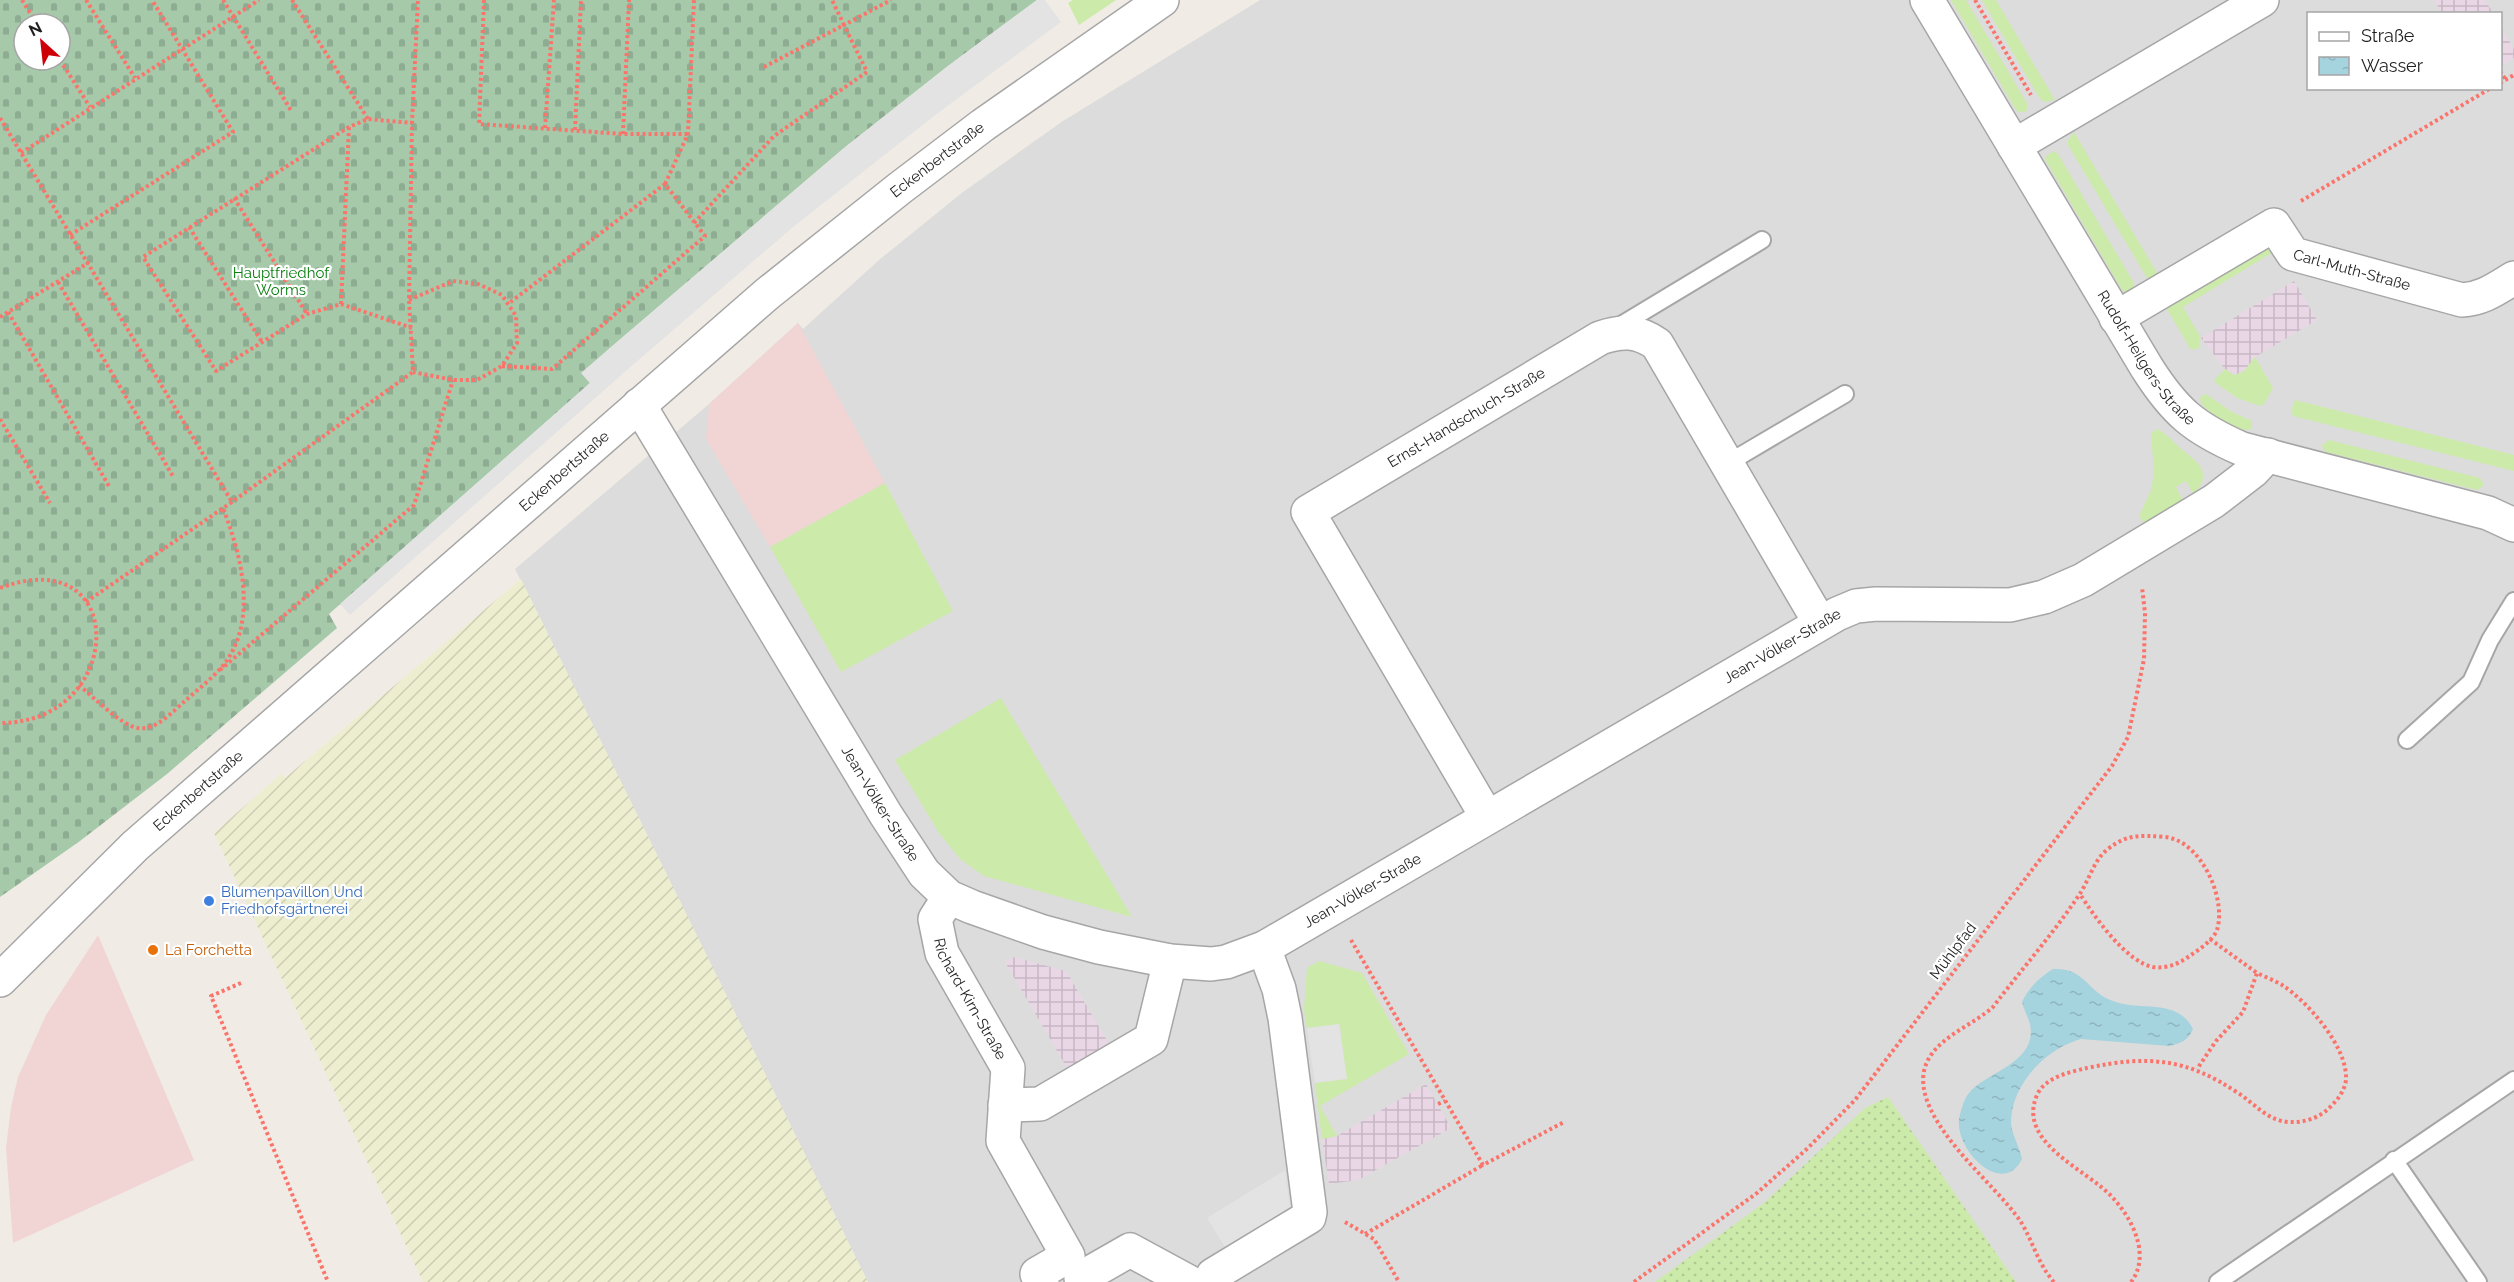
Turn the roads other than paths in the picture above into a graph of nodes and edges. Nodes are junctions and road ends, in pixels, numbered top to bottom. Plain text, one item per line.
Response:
1 (1162, 0) edge
2 (1927, 0) edge
3 (2262, 0) edge
4 (2014, 146) junction
5 (1762, 240) dead end
6 (2514, 278) edge
7 (2116, 318) junction
8 (1600, 338) junction
9 (1845, 394) dead end
10 (639, 405) junction
11 (2268, 455) junction
12 (1728, 463) junction
13 (2505, 511) edge
14 (2514, 602) edge
15 (1820, 623) junction
16 (2407, 740) dead end
17 (1487, 817) junction
18 (948, 897) junction
19 (1264, 948) junction
20 (1170, 961) junction
21 (0, 980) edge
22 (2514, 1080) edge
23 (1005, 1105) junction
24 (2394, 1160) junction
25 (1075, 1272) edge
26 (1204, 1280) edge
27 (1041, 1282) edge
28 (2218, 1282) edge
29 (2478, 1282) edge

1 - 10 street, Eckenbertstraße
2 - 4 street, Rudolf-Heilgers-Straße
3 - 4 street
4 - 7 street, Rudolf-Heilgers-Straße
5 - 8 lane
6 - 7 street, Carl-Muth-Straße
7 - 11 street, Rudolf-Heilgers-Straße
8 - 12 street, Ernst-Handschuch-Straße
8 - 17 street, Ernst-Handschuch-Straße
9 - 12 lane
10 - 18 street, Jean-Völker-Straße
10 - 21 street, Eckenbertstraße
11 - 13 street, Rudolf-Heilgers-Straße
11 - 15 street, Jean-Völker-Straße
12 - 15 street, Ernst-Handschuch-Straße
14 - 16 lane
15 - 17 street, Jean-Völker-Straße
17 - 19 street, Jean-Völker-Straße
18 - 20 street, Jean-Völker-Straße
18 - 23 street, Richard-Kirn-Straße
19 - 20 street, Jean-Völker-Straße
19 - 26 street
20 - 23 street
22 - 24 lane
23 - 25 street, Richard-Kirn-Straße
24 - 28 lane
24 - 29 lane
25 - 26 street
25 - 27 street

